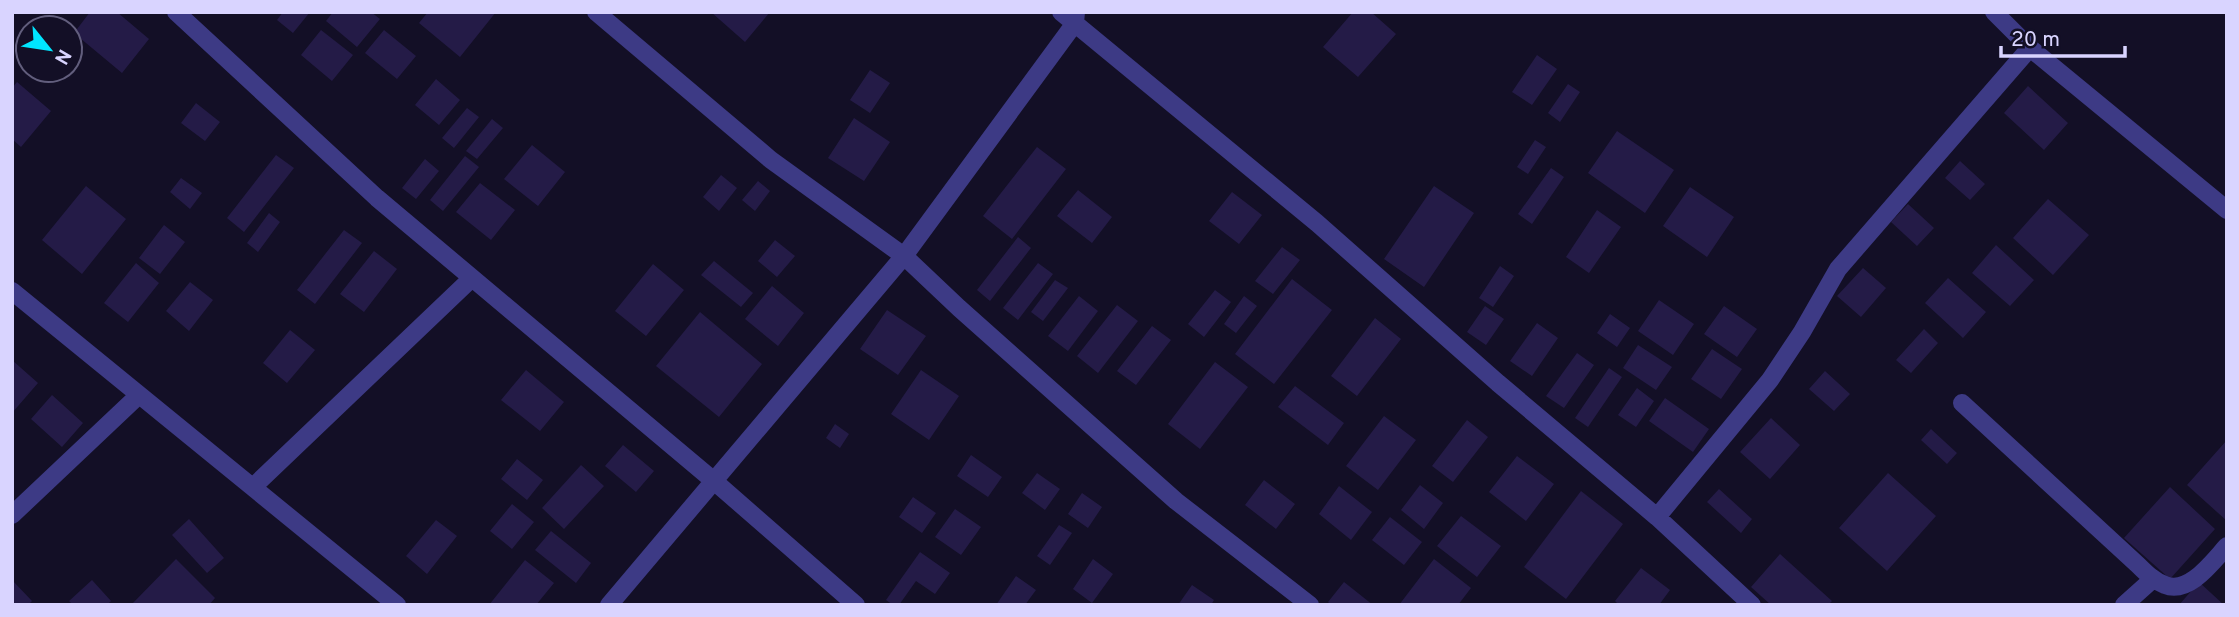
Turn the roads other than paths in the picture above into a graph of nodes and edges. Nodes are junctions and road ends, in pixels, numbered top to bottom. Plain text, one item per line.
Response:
1 (176, 12) edge
2 (596, 12) edge
3 (1994, 12) edge
4 (1071, 16) edge
5 (2030, 48) junction
6 (2227, 210) edge
7 (904, 256) junction
8 (472, 278) junction
9 (12, 292) edge
10 (139, 395) junction
11 (1962, 403) dead end
12 (714, 481) junction
13 (253, 487) junction
14 (12, 515) edge
15 (1657, 517) junction
16 (2227, 546) edge
17 (2153, 579) junction
18 (1732, 599) edge
19 (397, 605) edge
20 (609, 605) edge
21 (856, 605) edge
22 (1310, 605) edge
23 (1752, 605) edge
24 (2124, 605) edge

1 - 8 street
2 - 7 street
3 - 5 street
4 - 7 street
4 - 15 street
5 - 6 street
5 - 15 street
7 - 12 street
7 - 22 street
8 - 12 street
8 - 13 street
9 - 10 street
10 - 13 street
10 - 14 street
11 - 17 street
12 - 20 street
12 - 21 street
13 - 19 street
15 - 18 street
16 - 17 street
17 - 24 street
18 - 23 street

